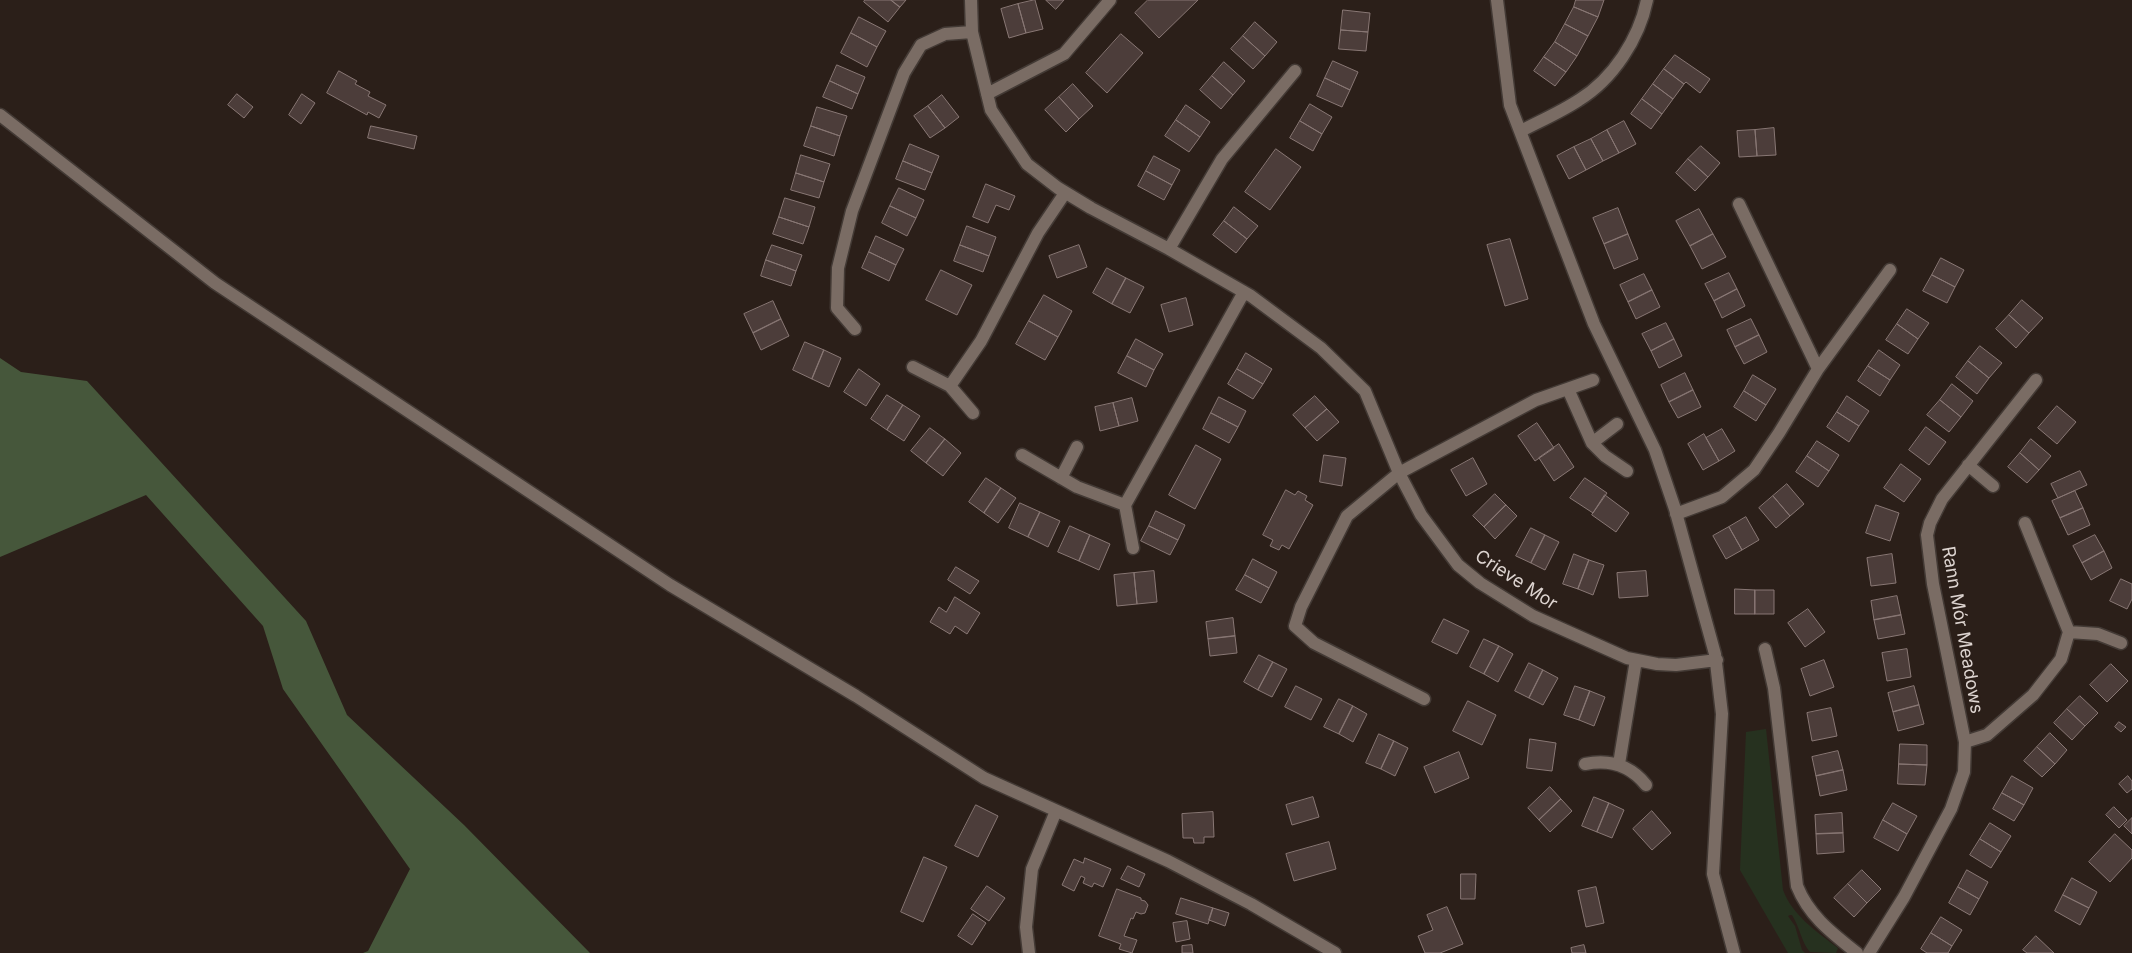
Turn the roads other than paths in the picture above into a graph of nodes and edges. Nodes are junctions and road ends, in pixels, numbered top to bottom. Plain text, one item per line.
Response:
1 (971, 0) edge
2 (1110, 0) edge
3 (1497, 0) edge
4 (1647, 0) edge
5 (972, 32) junction
6 (1295, 72) dead end
7 (987, 94) junction
8 (0, 115) edge
9 (1521, 131) junction
10 (1065, 193) junction
11 (1739, 204) dead end
12 (1168, 249) junction
13 (1890, 270) dead end
14 (1244, 292) junction
15 (855, 329) dead end
16 (913, 367) dead end
17 (1818, 370) junction
18 (1593, 380) dead end
19 (2036, 380) dead end
20 (950, 386) junction
21 (1568, 389) junction
22 (973, 413) dead end
23 (1617, 424) dead end
24 (1592, 443) junction
25 (1077, 447) dead end
26 (1022, 455) dead end
27 (1968, 465) junction
28 (1627, 471) dead end
29 (1399, 473) junction
30 (1061, 478) junction
31 (1994, 486) dead end
32 (1125, 505) junction
33 (1676, 514) junction
34 (2025, 522) dead end
35 (1133, 548) dead end
36 (2069, 632) junction
37 (2121, 643) dead end
38 (1765, 649) dead end
39 (1636, 660) junction
40 (1716, 660) junction
41 (1424, 699) dead end
42 (1965, 742) junction
43 (1585, 764) dead end
44 (1619, 764) junction
45 (1646, 785) dead end
46 (1056, 811) junction
47 (1029, 953) edge
48 (1335, 953) edge
49 (1734, 953) edge
50 (1857, 953) edge
51 (1869, 953) edge

1 - 5 street, Crieve Mor
2 - 7 street
3 - 9 street
4 - 9 street
5 - 7 street, Crieve Mor
5 - 15 street
6 - 12 street
7 - 10 street, Crieve Mor
8 - 46 street
9 - 33 street
10 - 12 street, Crieve Mor
10 - 20 street
11 - 17 street
12 - 14 street, Crieve Mor
13 - 17 street
14 - 29 street, Crieve Mor
14 - 32 street
16 - 20 street
17 - 33 street
18 - 21 street
19 - 27 street, Rann Mór Meadows
20 - 22 street
21 - 24 street
21 - 29 street
23 - 24 street
24 - 28 street
25 - 30 street
26 - 30 street
27 - 31 street
27 - 42 street, Rann Mór Meadows
29 - 39 street, Crieve Mor
29 - 41 street
30 - 32 street
32 - 35 street
33 - 40 street
34 - 36 street
36 - 37 street
36 - 42 street, Rann Mór Meadows
38 - 50 street
39 - 40 street, Crieve Mor
39 - 44 street
40 - 49 street
42 - 51 street, Rann Mór Meadows
43 - 44 street
44 - 45 street
46 - 47 street
46 - 48 street

